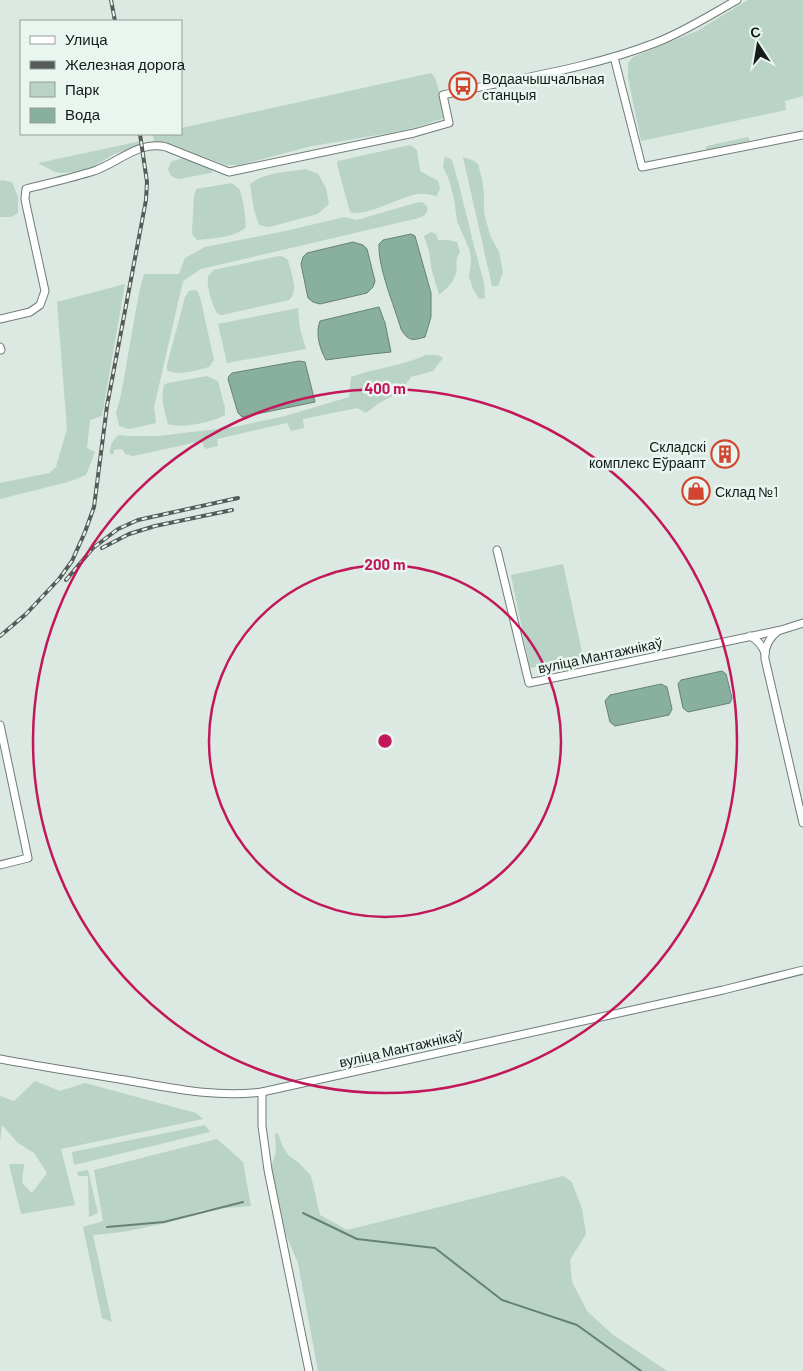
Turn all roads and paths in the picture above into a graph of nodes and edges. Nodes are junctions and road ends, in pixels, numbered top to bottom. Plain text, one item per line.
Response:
1 (737, 0) edge
2 (614, 56) junction
3 (803, 136) edge
4 (0, 319) edge
5 (497, 550) dead end
6 (803, 623) edge
7 (781, 630) junction
8 (750, 636) junction
9 (764, 653) junction
10 (0, 725) edge
11 (803, 823) edge
12 (0, 865) edge
13 (803, 970) edge
14 (0, 1059) edge
15 (262, 1092) junction
16 (309, 1371) edge

1 - 2 street
2 - 3 street
2 - 4 street
5 - 8 street, вуліца Мантажнікаў
6 - 7 street, вуліца Мантажнікаў
7 - 8 street, вуліца Мантажнікаў
7 - 9 street
8 - 9 street
9 - 11 street
10 - 12 street
13 - 15 street, вуліца Мантажнікаў
14 - 15 street, вуліца Мантажнікаў
15 - 16 street

